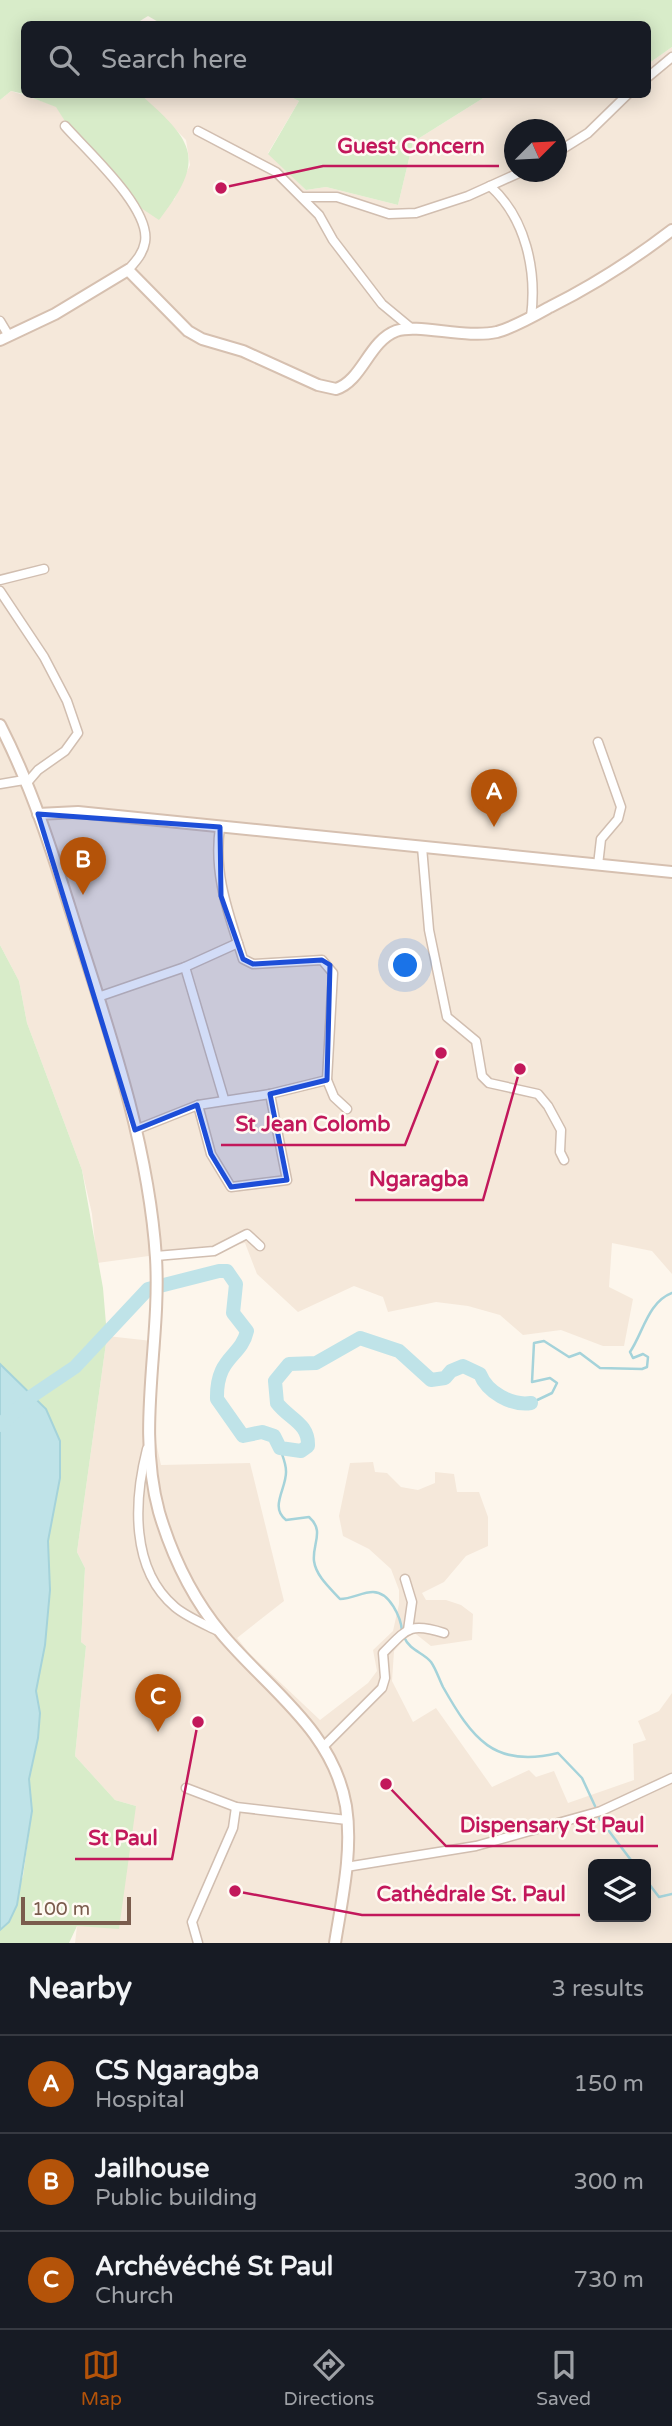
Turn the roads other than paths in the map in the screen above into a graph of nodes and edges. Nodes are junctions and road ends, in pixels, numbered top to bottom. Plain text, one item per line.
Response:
1 (672, 57) edge
2 (651, 74) edge
3 (624, 98) edge
4 (65, 126) dead end
5 (198, 131) dead end
6 (567, 146) edge
7 (504, 180) edge
8 (491, 186) junction
9 (303, 197) junction
10 (672, 230) edge
11 (128, 270) junction
12 (531, 317) junction
13 (0, 321) edge
14 (411, 328) junction
15 (4, 338) edge
16 (44, 569) dead end
17 (0, 580) edge
18 (0, 591) edge
19 (0, 725) edge
20 (598, 741) dead end
21 (25, 782) junction
22 (0, 784) edge
23 (38, 814) junction
24 (220, 827) junction
25 (422, 847) junction
26 (598, 865) junction
27 (672, 872) edge
28 (237, 943) junction
29 (185, 967) junction
30 (98, 997) junction
31 (327, 1080) junction
32 (270, 1094) junction
33 (224, 1099) junction
34 (198, 1105) junction
35 (347, 1109) dead end
36 (135, 1130) junction
37 (564, 1160) dead end
38 (260, 1246) dead end
39 (156, 1259) junction
40 (148, 1443) junction
41 (405, 1579) dead end
42 (408, 1630) junction
43 (221, 1632) junction
44 (444, 1633) dead end
45 (324, 1746) junction
46 (672, 1778) edge
47 (186, 1788) dead end
48 (236, 1807) junction
49 (347, 1820) junction
50 (346, 1867) junction
51 (198, 1943) edge
52 (335, 1943) edge

1 - 2 street
3 - 6 street
4 - 11 street
5 - 9 street
7 - 8 street
8 - 9 street
8 - 12 street
9 - 14 street
10 - 12 street
11 - 14 street
11 - 15 street
12 - 14 street
13 - 15 street
16 - 17 street
18 - 21 street
19 - 21 street
20 - 26 street
21 - 22 street
21 - 23 street
23 - 24 street
23 - 30 street
24 - 25 street
24 - 28 street
25 - 26 street
25 - 37 street
26 - 27 street
28 - 29 street
28 - 31 street
29 - 30 street
29 - 33 street
30 - 36 street
31 - 32 street
31 - 35 street
32 - 33 street
32 - 34 street
33 - 34 street
34 - 36 street
36 - 39 street
38 - 39 street
39 - 40 street
40 - 43 street
40 - 43 street
41 - 42 street
42 - 44 street
42 - 45 street
43 - 45 street
45 - 49 street
46 - 50 street
47 - 48 street
48 - 49 street
48 - 51 street
49 - 50 street
50 - 52 street

